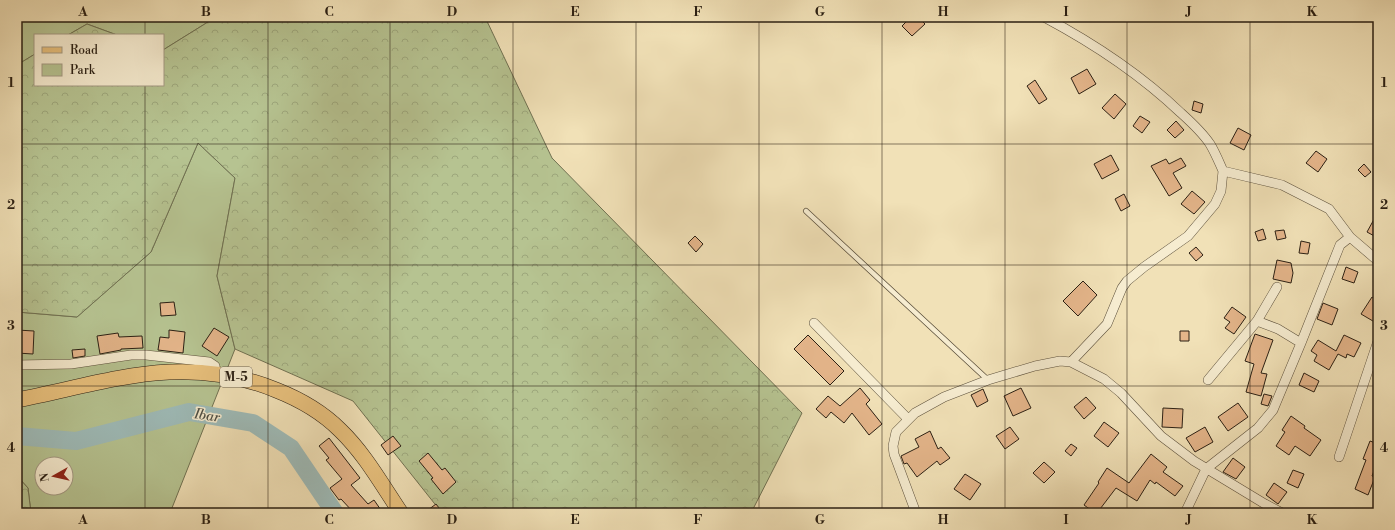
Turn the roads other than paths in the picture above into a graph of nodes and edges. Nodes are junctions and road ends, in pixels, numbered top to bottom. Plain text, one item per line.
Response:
1 (1044, 17) edge
2 (1223, 171) junction
3 (806, 212) dead end
4 (1350, 237) junction
5 (1378, 261) edge
6 (1277, 287) dead end
7 (1257, 321) junction
8 (814, 323) dead end
9 (1378, 341) edge
10 (1301, 343) junction
11 (1071, 362) junction
12 (17, 365) edge
13 (216, 373) junction
14 (988, 380) junction
15 (1208, 380) dead end
16 (17, 400) edge
17 (908, 419) junction
18 (1339, 457) dead end
19 (1206, 469) junction
20 (401, 513) edge
21 (916, 513) edge
22 (1185, 513) edge
23 (1282, 513) edge

1 - 2 street
2 - 4 street
2 - 11 street
3 - 14 lane
4 - 5 street
4 - 10 street
6 - 7 street
7 - 10 street
7 - 15 street
8 - 17 street
9 - 18 street
10 - 19 street
11 - 14 street
11 - 19 street
12 - 13 street
13 - 16 main road, M-5
13 - 20 main road, M-5
14 - 17 street
17 - 21 street
19 - 22 street
19 - 23 street

